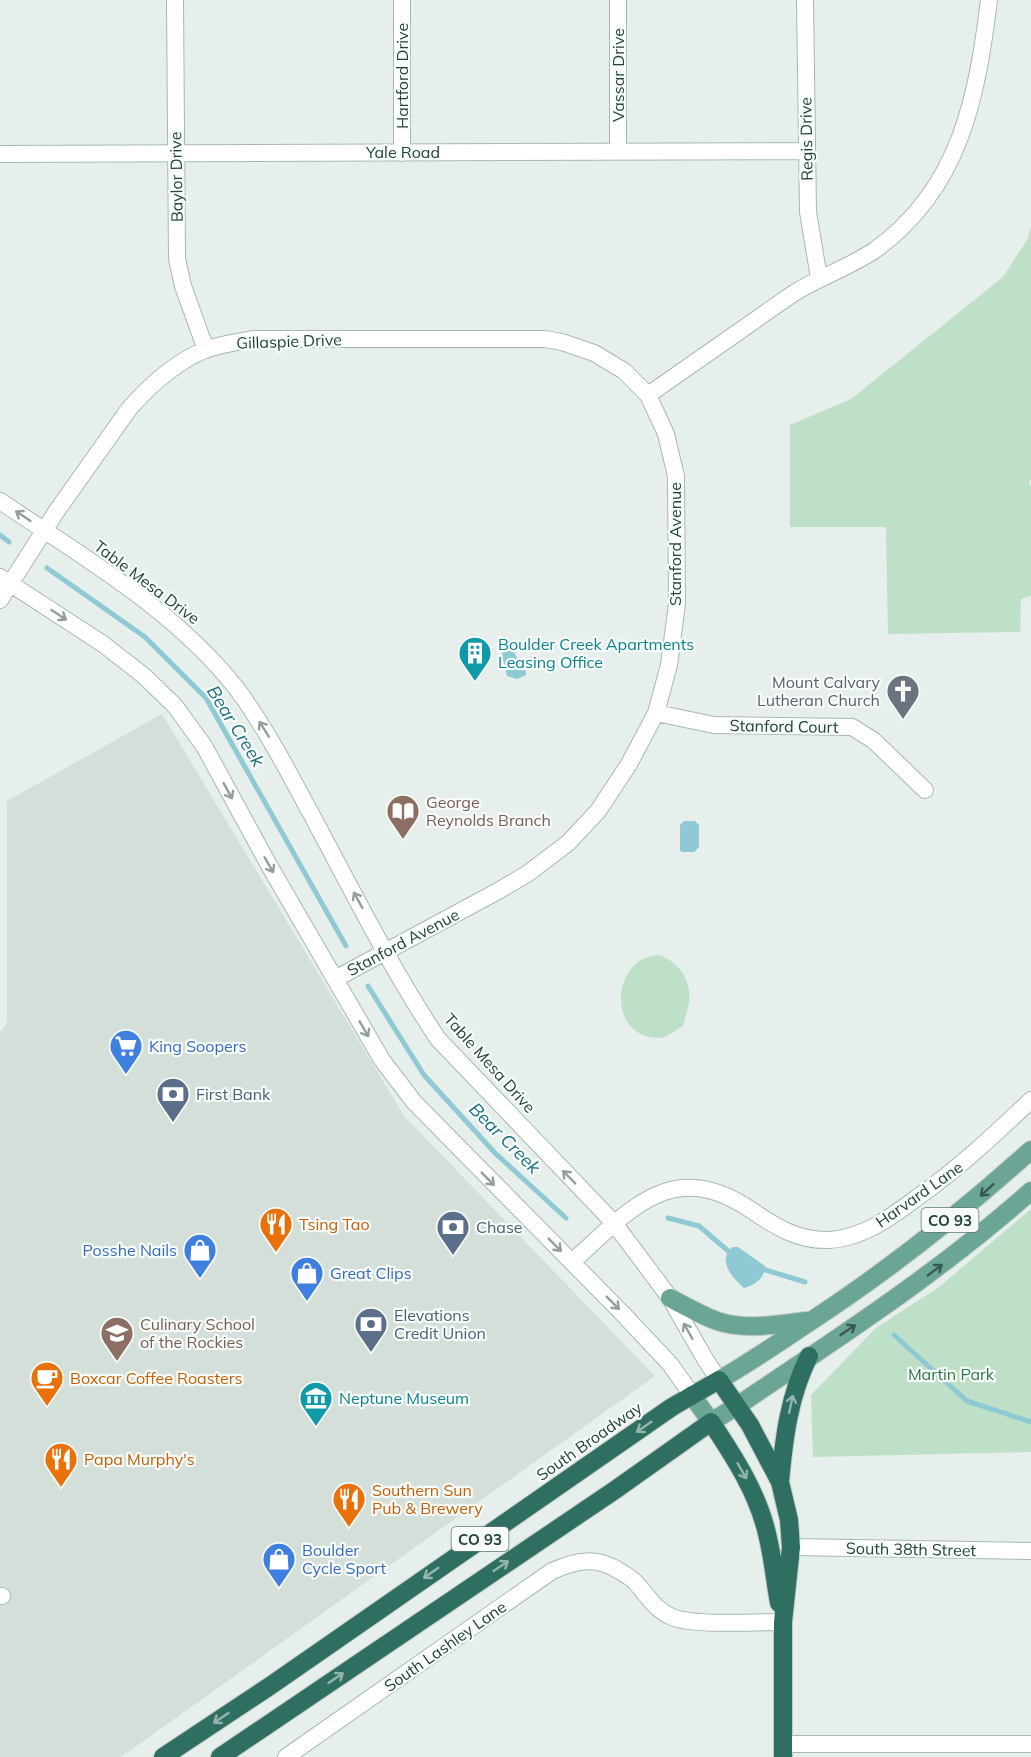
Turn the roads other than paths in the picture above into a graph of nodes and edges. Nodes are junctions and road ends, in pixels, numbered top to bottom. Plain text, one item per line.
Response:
1 (175, 0) edge
2 (402, 0) edge
3 (618, 0) edge
4 (804, 0) edge
5 (989, 0) edge
6 (618, 150) junction
7 (806, 151) junction
8 (175, 153) junction
9 (402, 153) junction
10 (0, 154) edge
11 (819, 278) junction
12 (206, 350) junction
13 (648, 395) junction
14 (0, 501) edge
15 (45, 531) junction
16 (5, 580) edge
17 (0, 600) edge
18 (656, 713) junction
19 (925, 790) dead end
20 (386, 951) junction
21 (335, 979) junction
22 (1031, 1100) edge
23 (1031, 1150) edge
24 (1031, 1191) edge
25 (614, 1223) junction
26 (572, 1262) junction
27 (670, 1298) junction
28 (812, 1320) junction
29 (809, 1356) junction
30 (719, 1380) junction
31 (692, 1395) junction
32 (737, 1406) junction
33 (711, 1422) junction
34 (780, 1482) junction
35 (791, 1547) junction
36 (1031, 1551) edge
37 (783, 1622) junction
38 (1031, 1744) edge
39 (783, 1751) edge
40 (163, 1757) edge
41 (220, 1757) edge
42 (286, 1757) edge

1 - 8 street, Baylor Drive
2 - 9 street, Hartford Drive
3 - 6 street, Vassar Drive
4 - 7 street, Regis Drive
5 - 11 street
6 - 7 street, Yale Road
6 - 9 street, Yale Road
7 - 11 street, Regis Drive
8 - 9 street, Yale Road
8 - 10 street, Yale Road
8 - 12 street, Baylor Drive
11 - 13 street
12 - 13 street, Gillaspie Drive
12 - 15 street, Gillaspie Drive
13 - 18 street, Stanford Avenue
15 -> 14 street, Table Mesa Drive
15 - 16 street, Gillaspie Drive
20 -> 15 street, Table Mesa Drive
16 - 17 street, Gillaspie Drive
16 -> 21 street, Table Mesa Drive
18 - 19 street, Stanford Court
18 - 20 street, Stanford Avenue
20 - 21 street, Stanford Avenue
25 -> 20 street, Table Mesa Drive
21 -> 26 street, Table Mesa Drive
22 - 25 street, Harvard Lane
23 -> 28 main road, South Broadway / CO 93
29 -> 24 main road, CO 93
25 - 26 street, Harvard Lane
25 - 27 street, Table Mesa Drive
26 -> 31 street, Table Mesa Drive
27 - 28 main road
30 -> 27 street, Table Mesa Drive
28 - 30 main road, South Broadway / CO 93
29 - 32 main road, CO 93
34 -> 29 highway
30 - 31 highway, South Broadway / CO 93
30 - 32 highway, Table Mesa Drive
31 - 33 main road, Table Mesa Drive
31 -> 40 highway, South Broadway / CO 93
32 - 33 main road, CO 93
32 - 34 highway, Table Mesa Drive
33 -> 37 highway, Table Mesa Drive
41 -> 33 highway, CO 93
34 - 35 highway, Table Mesa Drive
35 - 36 street, South 38th Street
35 - 37 highway, Table Mesa Drive
37 - 39 highway, Table Mesa Drive
37 - 42 street, South Lashley Lane
38 - 39 street

